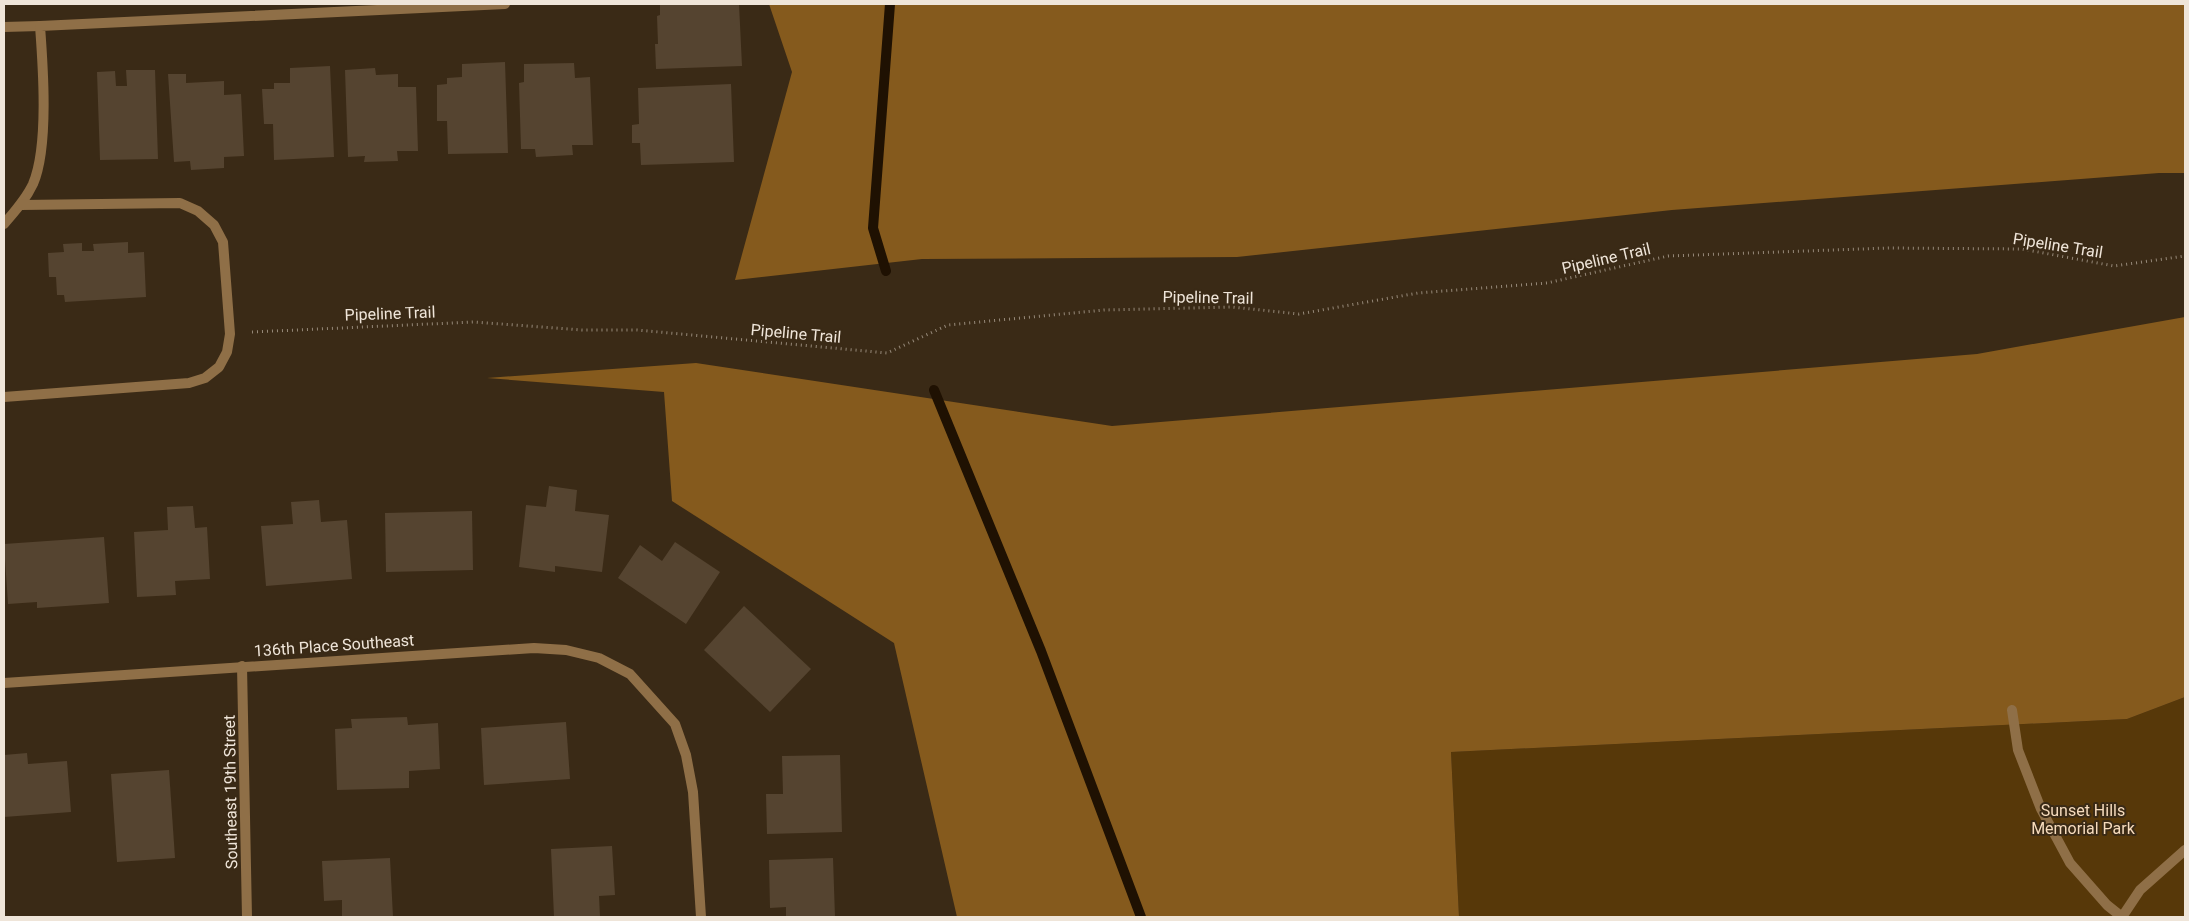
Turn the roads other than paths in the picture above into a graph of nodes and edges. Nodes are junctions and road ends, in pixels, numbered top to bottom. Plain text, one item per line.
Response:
1 (505, 4) edge
2 (445, 5) edge
3 (40, 26) junction
4 (4, 27) edge
5 (21, 205) junction
6 (4, 224) edge
7 (4, 397) edge
8 (242, 666) junction
9 (4, 683) edge
10 (2012, 710) dead end
11 (2185, 850) edge
12 (247, 917) edge
13 (701, 917) edge
14 (2122, 917) edge

1 - 2 street
2 - 3 street
3 - 4 street
3 - 5 street
5 - 6 street
5 - 7 street
8 - 9 street, 136th Place Southeast
8 - 12 street, Southeast 19th Street
8 - 13 street, 136th Place Southeast
10 - 14 street
11 - 14 street

